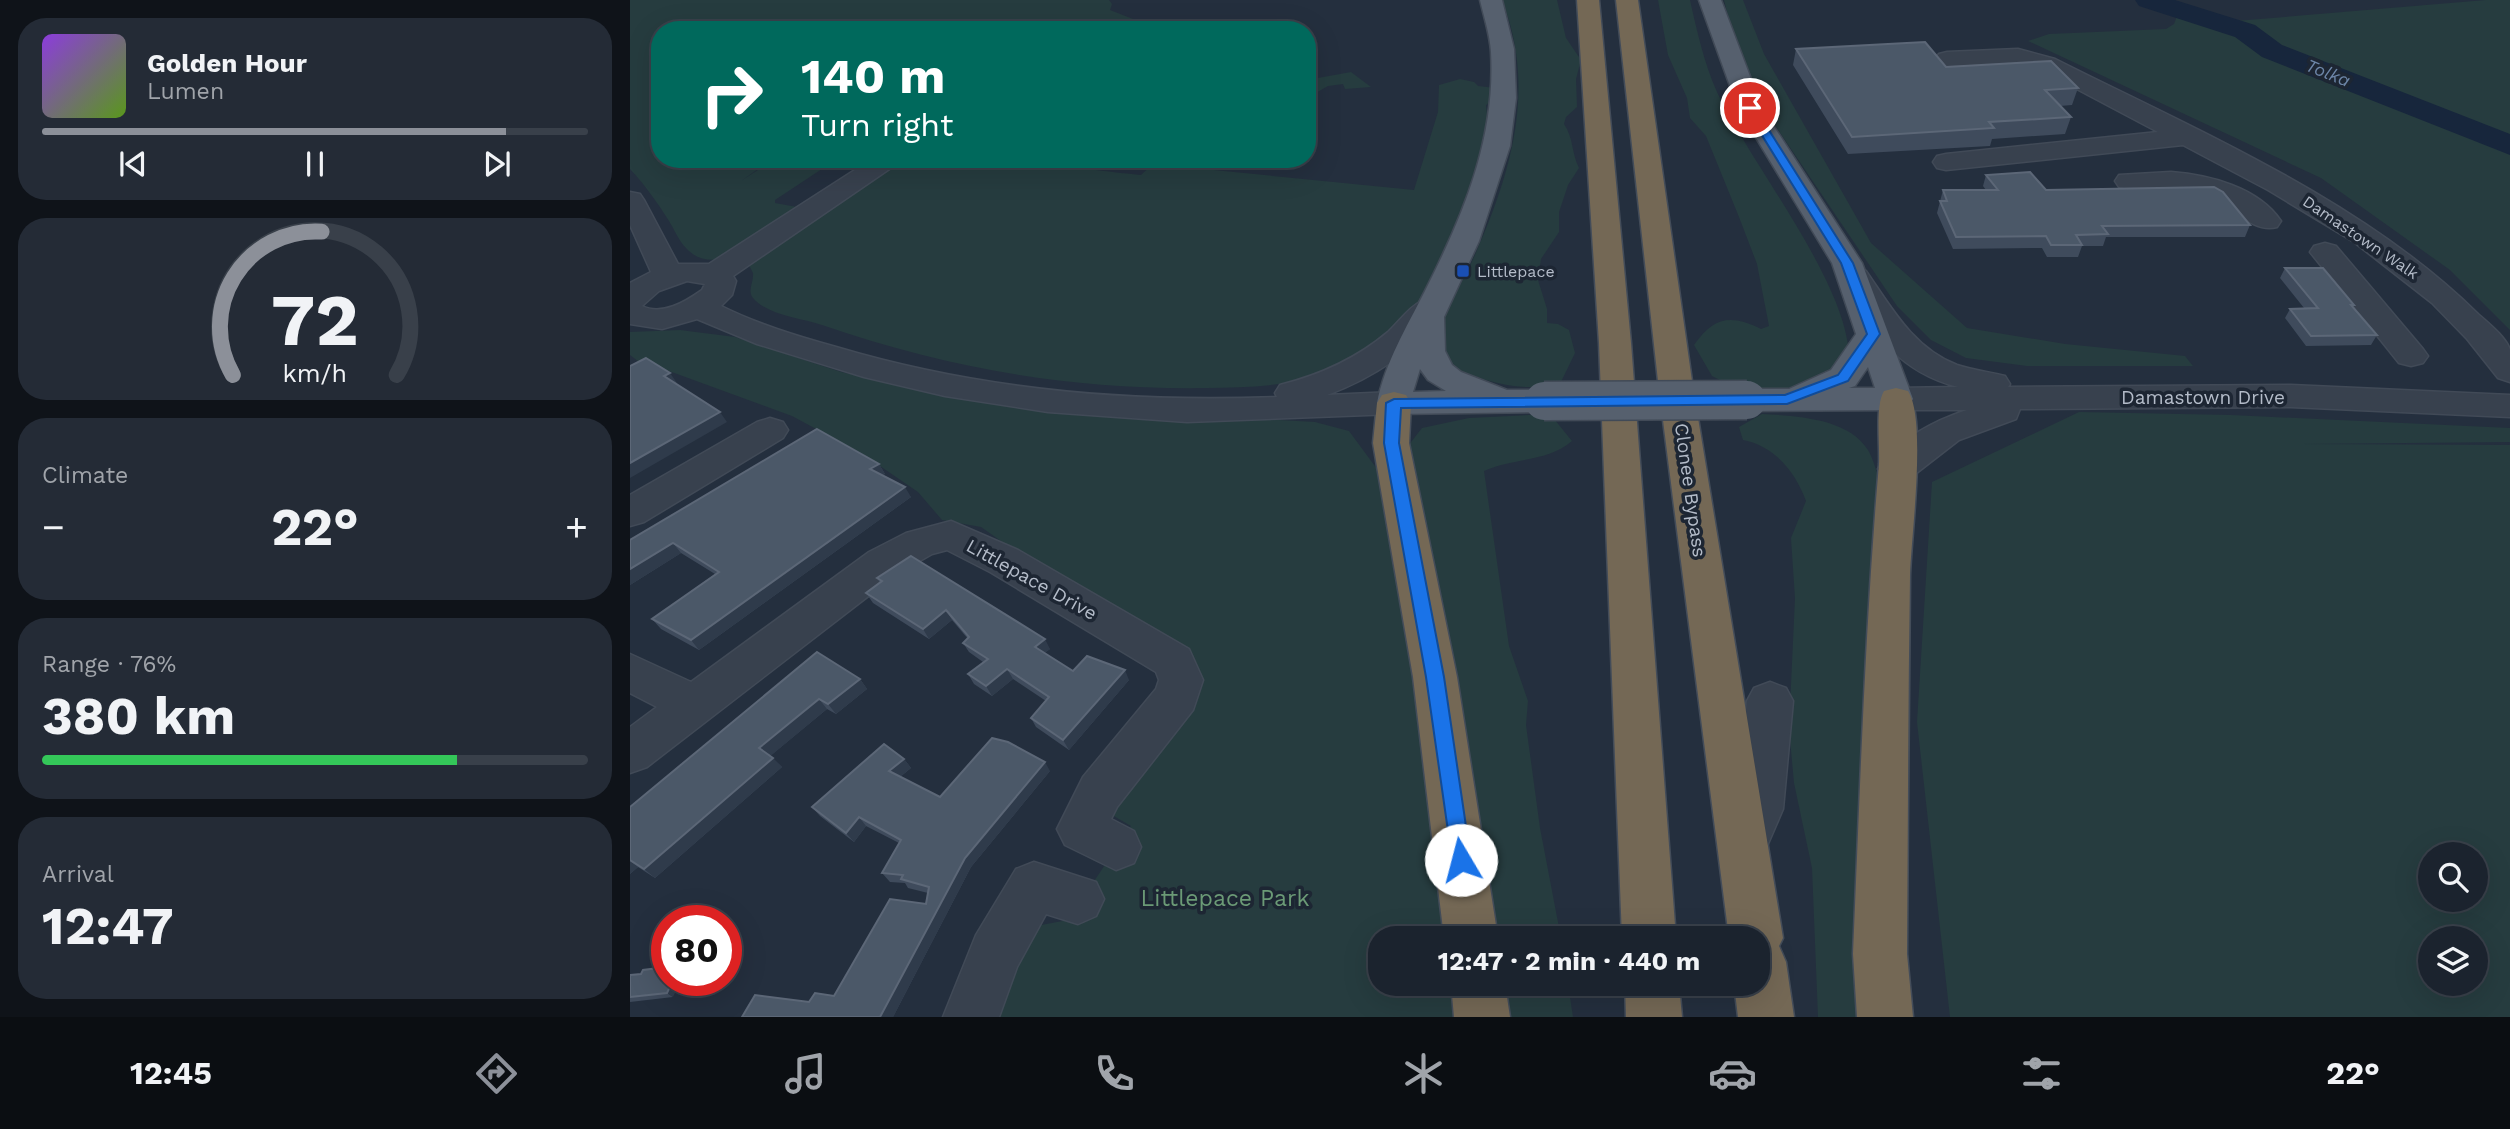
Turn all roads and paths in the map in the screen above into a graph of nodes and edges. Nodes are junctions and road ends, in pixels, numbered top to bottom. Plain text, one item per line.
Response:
1 (1492, 0) edge
2 (1588, 0) edge
3 (1627, 0) edge
4 (1710, 0) edge
5 (1947, 59) dead end
6 (2187, 137) junction
7 (1946, 162) dead end
8 (877, 168) edge
9 (2274, 180) junction
10 (2129, 181) dead end
11 (2229, 192) junction
12 (630, 200) edge
13 (2267, 221) dead end
14 (2325, 252) dead end
15 (1847, 263) junction
16 (2415, 271) junction
17 (714, 275) junction
18 (668, 276) junction
19 (2346, 277) junction
20 (698, 307) junction
21 (1430, 309) junction
22 (630, 310) edge
23 (1873, 334) junction
24 (2411, 356) dead end
25 (2510, 371) edge
26 (2085, 398) junction
27 (1896, 399) junction
28 (1791, 400) junction
29 (1529, 401) junction
30 (1394, 403) junction
31 (2510, 406) edge
32 (1222, 409) junction
33 (770, 430) dead end
34 (1898, 454) junction
35 (630, 512) edge
36 (630, 672) edge
37 (1770, 701) dead end
38 (693, 704) junction
39 (630, 753) edge
40 (1743, 844) junction
41 (1116, 847) dead end
42 (1078, 898) dead end
43 (1470, 926) edge
44 (1648, 926) edge
45 (1754, 926) edge
46 (1479, 996) edge
47 (1653, 996) edge
48 (1763, 996) edge
49 (971, 1017) edge
50 (1482, 1017) edge
51 (1654, 1017) edge
52 (1766, 1017) edge
53 (1885, 1017) edge

1 - 21 main road
2 - 44 highway
3 - 40 highway, Clonee Bypass
4 - 15 main road
5 - 6 street, Damastown Walk
6 - 7 street
6 - 9 street, Damastown Walk
8 - 17 street
9 - 11 street
9 - 16 street, Damastown Walk
10 - 11 street
11 - 13 street
12 - 18 street
14 - 19 street
15 - 23 main road
15 - 26 street
16 - 19 street
16 - 25 street, Damastown Walk
17 - 18 street
17 - 20 street
18 - 22 street
19 - 24 street
20 - 22 street
20 - 32 street
21 - 29 main road
21 - 30 main road
21 - 32 street
23 - 27 main road
23 - 28 main road
26 - 27 street, Damastown Drive
26 - 31 street, Damastown Drive
26 - 34 street
27 - 28 main road
27 - 34 highway
28 - 29 main road, bridge
28 - 34 main road
29 - 30 main road
30 - 32 street
30 - 43 highway
33 - 35 street
34 - 53 highway
36 - 38 street
37 - 40 street
38 - 39 street, Littlepace Drive
38 - 41 street, Littlepace Drive
40 - 45 highway, Clonee Bypass
42 - 49 street
46 - 50 highway
47 - 51 highway
48 - 52 highway

